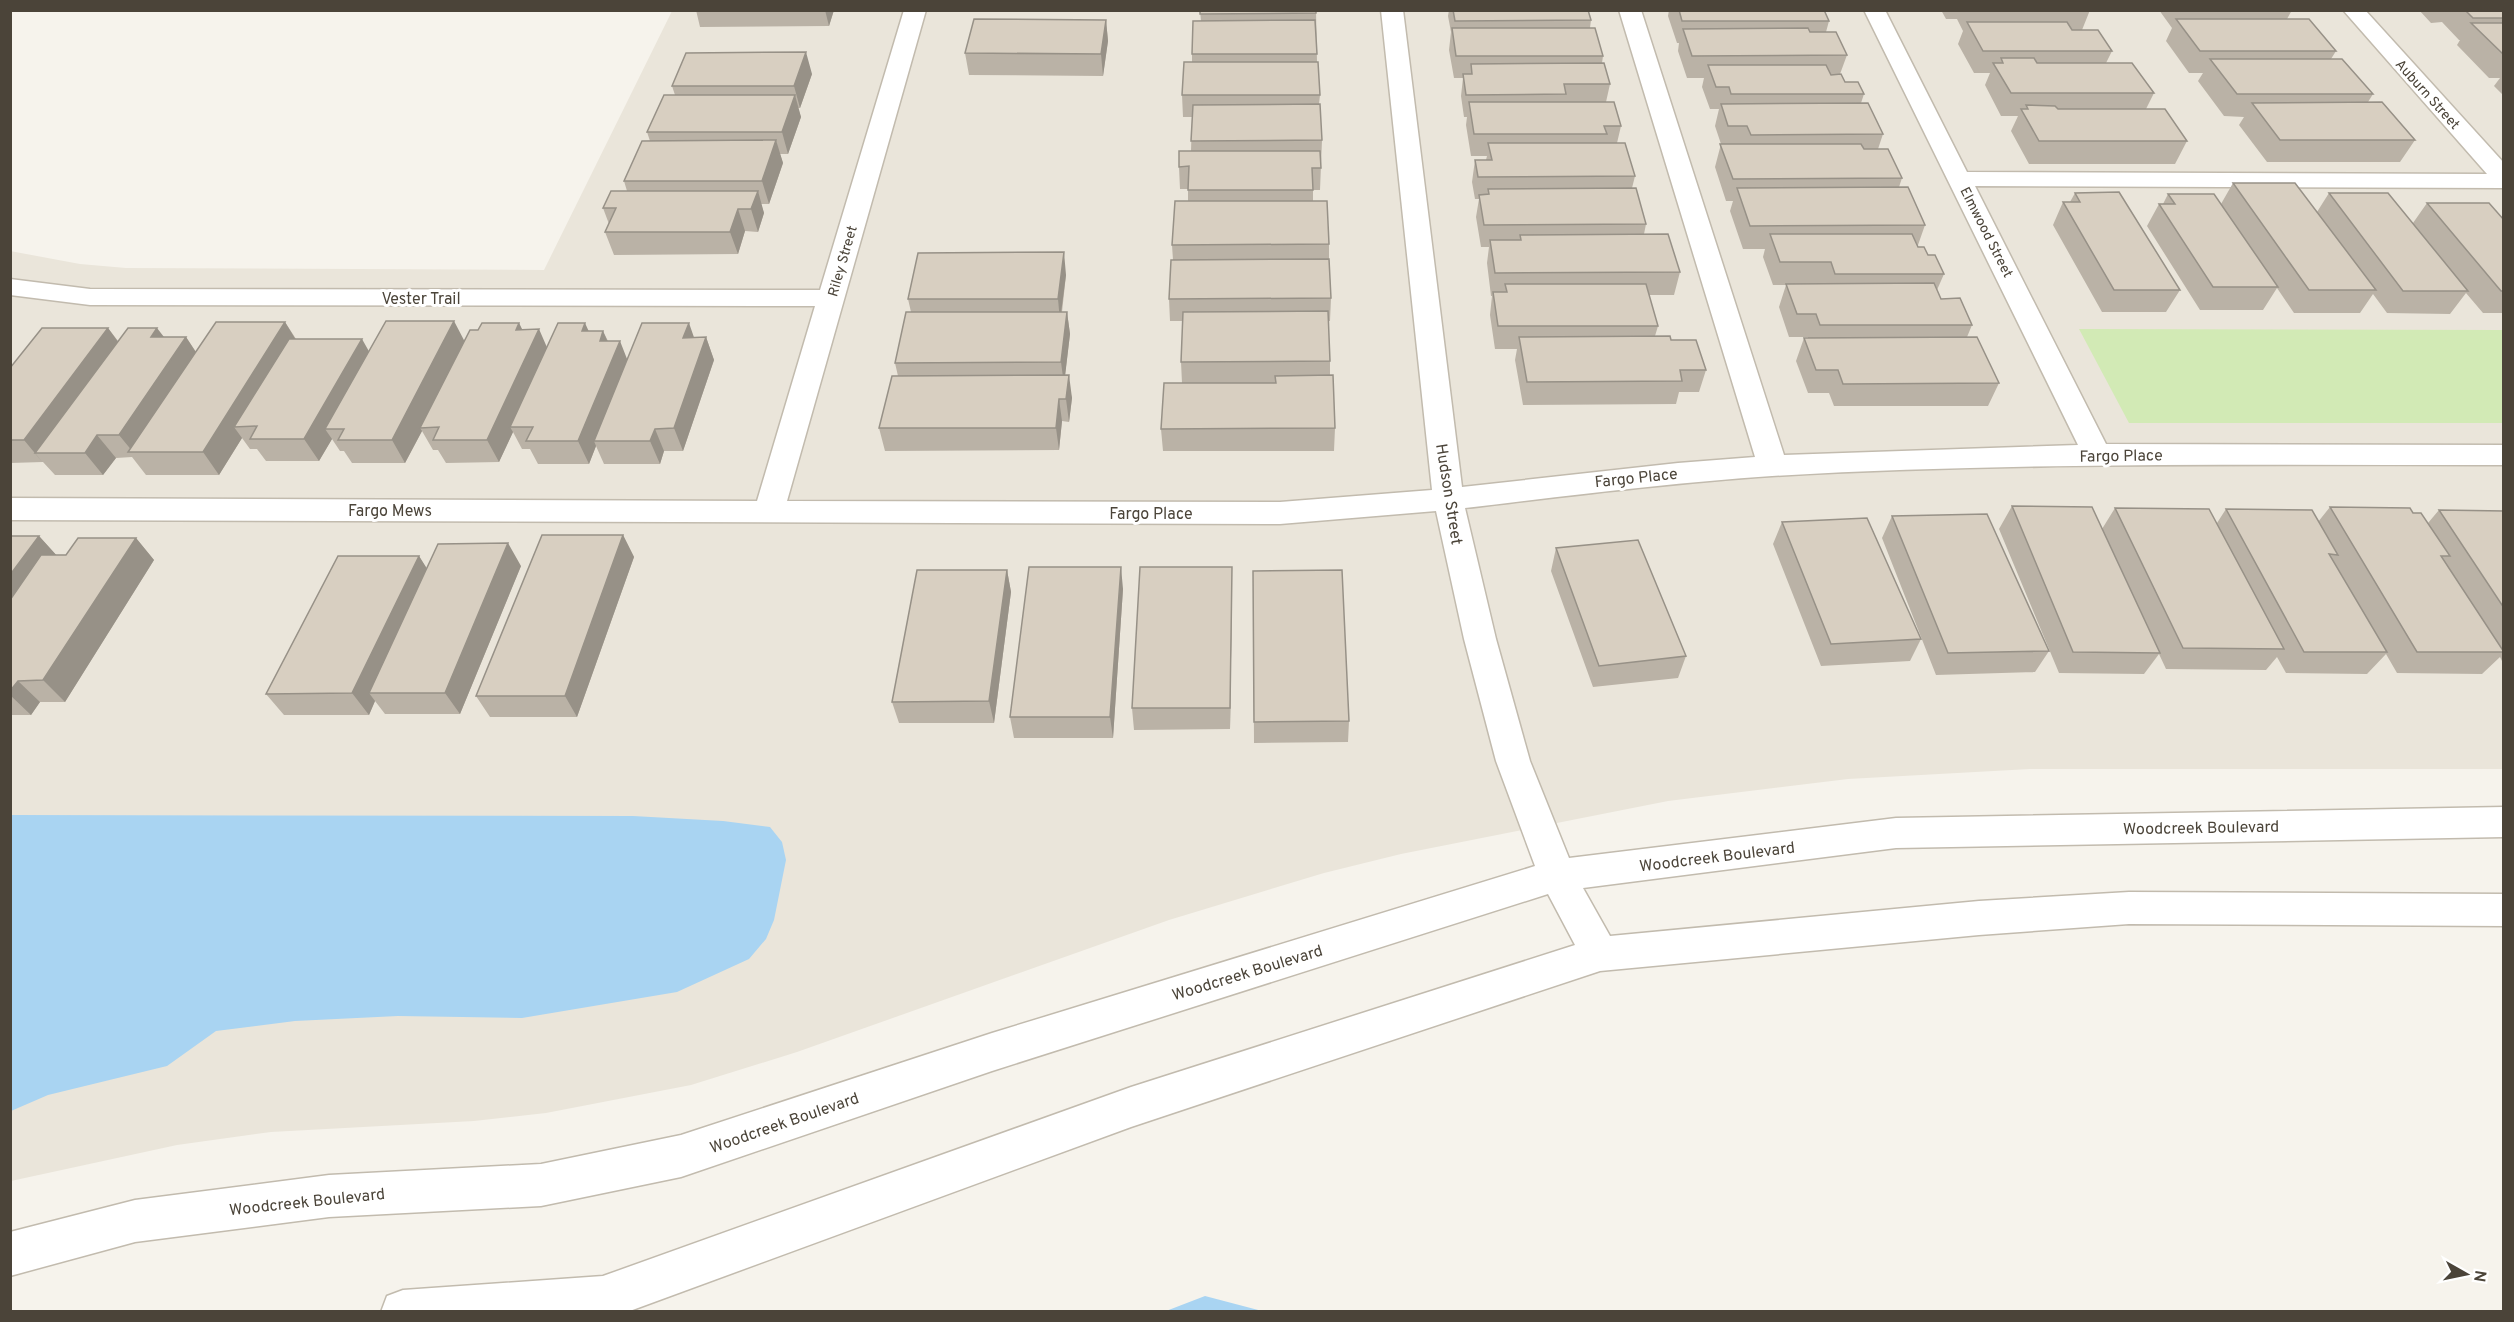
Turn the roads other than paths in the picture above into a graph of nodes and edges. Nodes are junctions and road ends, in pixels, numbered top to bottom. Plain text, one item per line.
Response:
1 (915, 10) edge
2 (1392, 10) edge
3 (1630, 10) edge
4 (1874, 10) edge
5 (2353, 10) edge
6 (1960, 179) junction
7 (2504, 179) edge
8 (10, 287) edge
9 (832, 298) junction
10 (2097, 454) junction
11 (2504, 454) edge
12 (1773, 466) junction
13 (1448, 499) junction
14 (10, 509) edge
15 (769, 511) junction
16 (2504, 822) edge
17 (1557, 875) junction
18 (2504, 910) edge
19 (1600, 954) junction
20 (10, 1254) edge
21 (403, 1311) edge

1 - 9 street, Riley Street
2 - 13 street, Hudson Street
3 - 12 street
4 - 6 street, Elmwood Street
5 - 7 street, Auburn Street
6 - 7 street
6 - 10 street, Elmwood Street
8 - 9 street, Vester Trail
9 - 15 street, Riley Street
10 - 11 street, Fargo Place
10 - 12 street, Fargo Place
12 - 13 street, Fargo Place
13 - 15 street, Fargo Place
13 - 17 street, Hudson Street
14 - 15 street, Fargo Mews
16 - 17 street, Woodcreek Boulevard
17 - 19 street, Hudson Street
17 - 20 street, Woodcreek Boulevard
18 - 19 street
19 - 21 street

